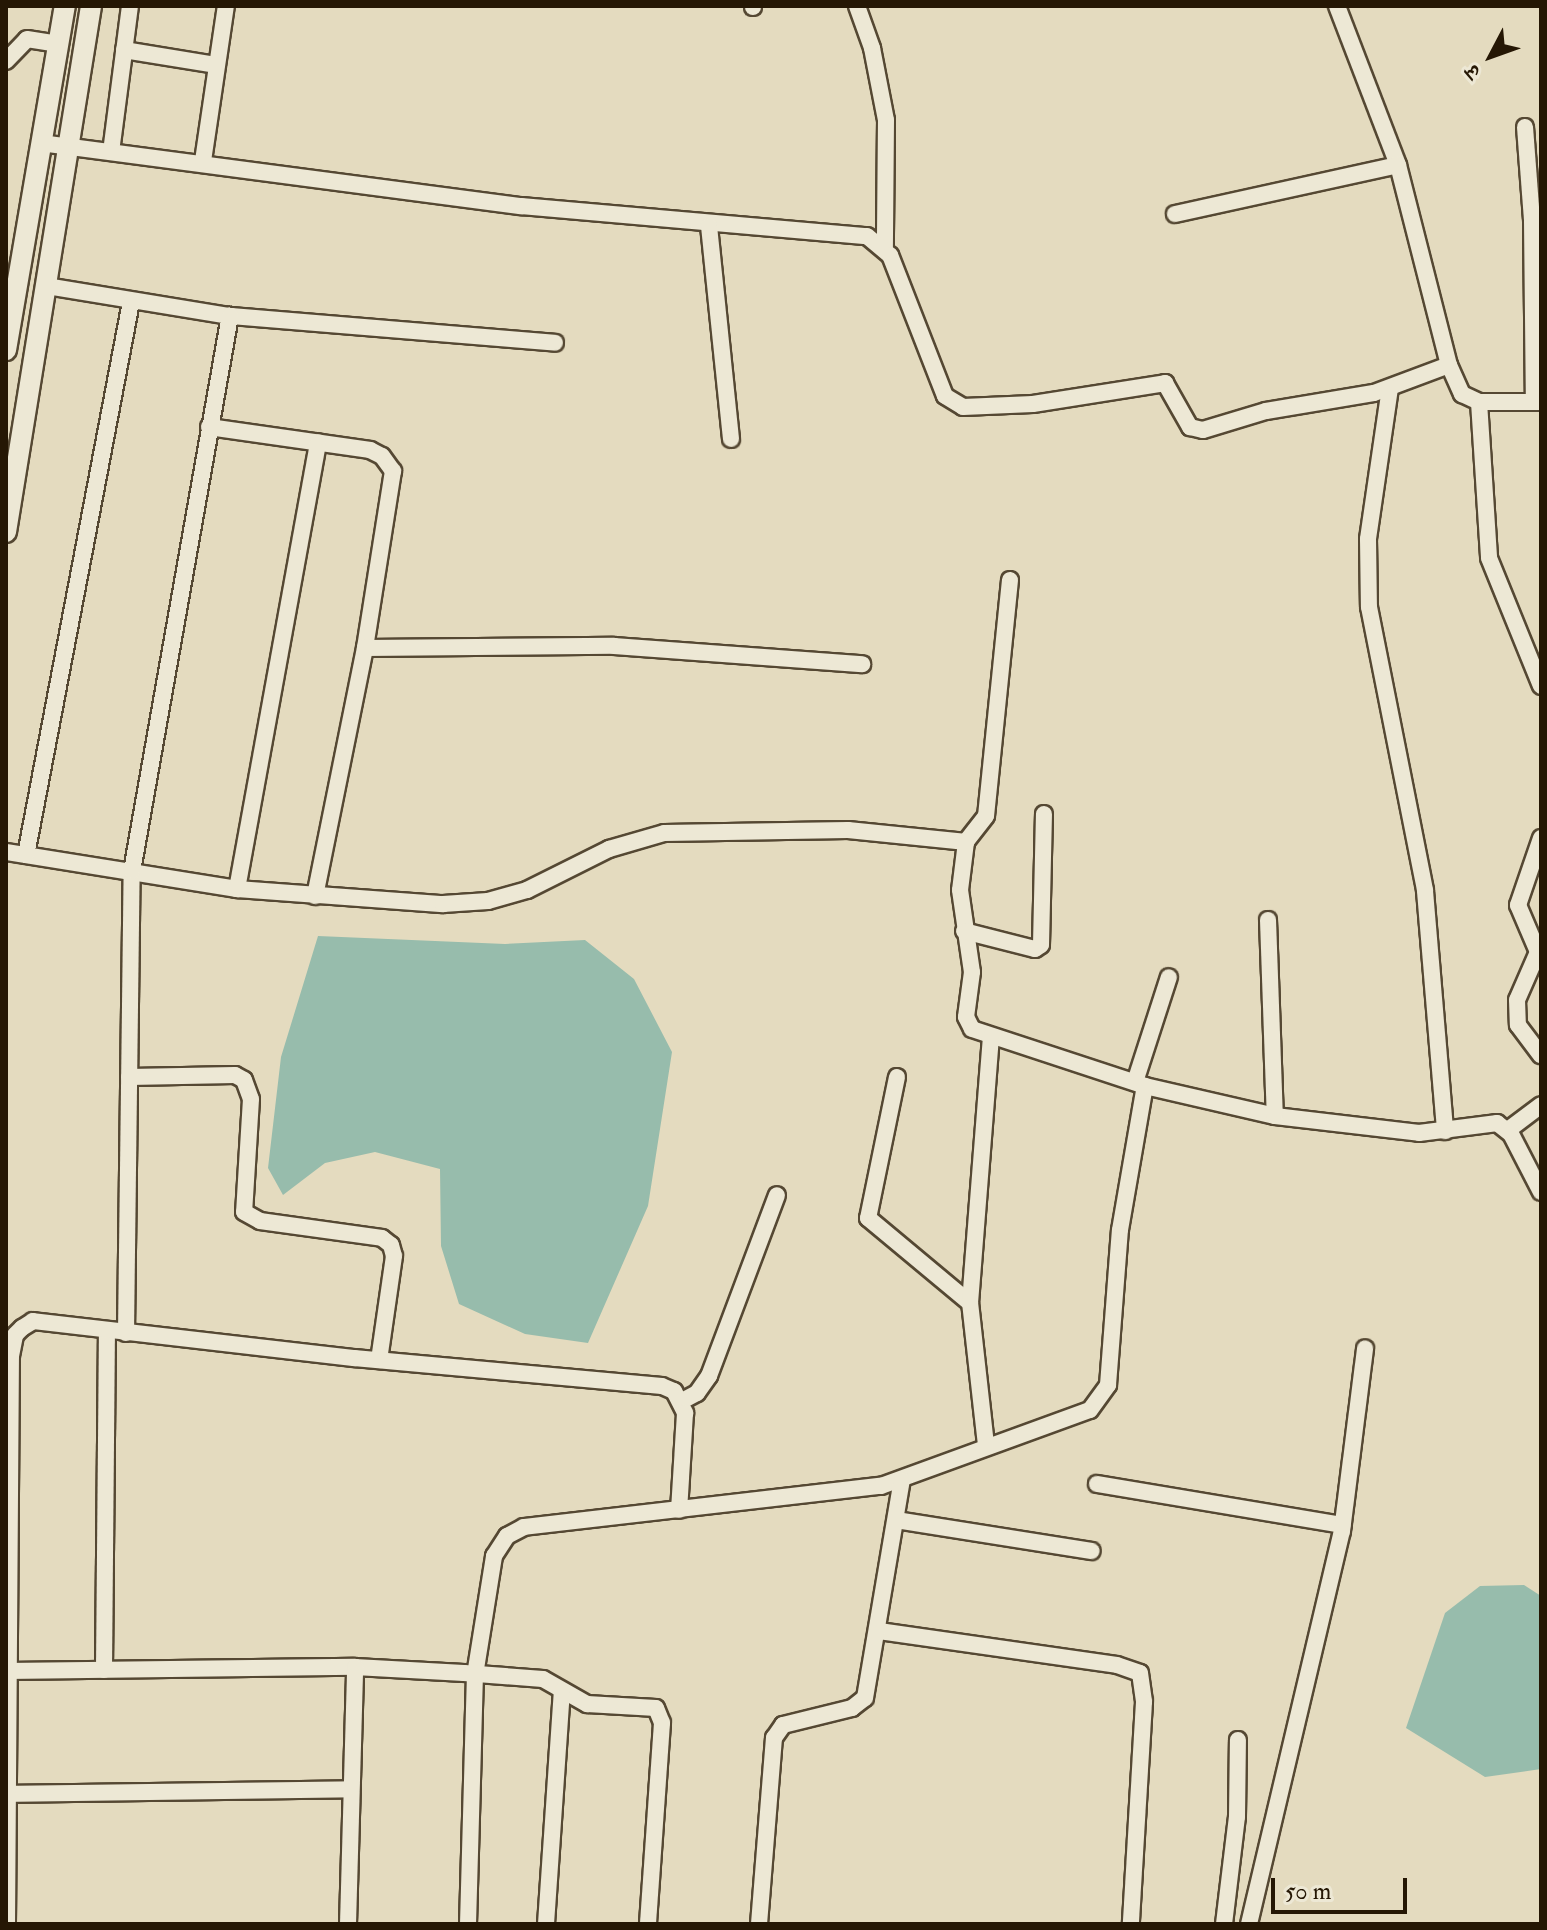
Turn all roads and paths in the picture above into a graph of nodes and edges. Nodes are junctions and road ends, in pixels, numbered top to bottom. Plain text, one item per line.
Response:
1 (65, 6) edge
2 (91, 6) edge
3 (130, 6) edge
4 (226, 6) edge
5 (857, 6) edge
6 (1337, 6) edge
7 (59, 44) junction
8 (124, 50) junction
9 (6, 61) edge
10 (217, 65) junction
11 (1525, 127) dead end
12 (41, 143) junction
13 (67, 147) junction
14 (111, 152) junction
15 (203, 161) junction
16 (1398, 165) junction
17 (1175, 214) dead end
18 (709, 226) junction
19 (885, 247) junction
20 (46, 286) junction
21 (131, 302) junction
22 (230, 316) junction
23 (555, 343) dead end
24 (6, 350) edge
25 (1449, 365) junction
26 (1390, 388) junction
27 (1479, 402) junction
28 (1537, 402) edge
29 (209, 427) junction
30 (731, 439) dead end
31 (318, 442) junction
32 (6, 532) edge
33 (1010, 580) dead end
34 (365, 648) junction
35 (862, 664) dead end
36 (1541, 686) edge
37 (1044, 814) dead end
38 (1541, 838) edge
39 (966, 842) junction
40 (6, 852) edge
41 (26, 855) junction
42 (132, 871) junction
43 (237, 889) junction
44 (315, 896) junction
45 (1268, 920) dead end
46 (964, 931) junction
47 (1169, 977) dead end
48 (991, 1037) junction
49 (1541, 1055) edge
50 (129, 1077) junction
51 (897, 1077) dead end
52 (1140, 1084) junction
53 (1541, 1105) edge
54 (1275, 1116) junction
55 (1508, 1130) junction
56 (1445, 1131) junction
57 (1541, 1192) edge
58 (777, 1195) dead end
59 (970, 1303) junction
60 (107, 1331) junction
61 (126, 1333) junction
62 (1365, 1348) dead end
63 (379, 1360) junction
64 (682, 1401) junction
65 (986, 1445) junction
66 (902, 1480) junction
67 (1097, 1484) dead end
68 (679, 1510) junction
69 (896, 1520) junction
70 (1343, 1525) junction
71 (1092, 1551) dead end
72 (879, 1631) junction
73 (355, 1667) junction
74 (104, 1670) junction
75 (7, 1671) edge
76 (475, 1675) junction
77 (562, 1691) junction
78 (1238, 1740) dead end
79 (348, 1789) junction
80 (7, 1794) edge
81 (7, 1924) edge
82 (348, 1924) edge
83 (468, 1924) edge
84 (546, 1924) edge
85 (648, 1924) edge
86 (759, 1924) edge
87 (1131, 1924) edge
88 (1224, 1924) edge
89 (1249, 1924) edge

1 - 7 street
2 - 13 street
3 - 8 street
4 - 10 street
5 - 19 street
6 - 16 street
7 - 9 street
7 - 12 street
8 - 10 street
8 - 14 street
10 - 15 street
11 - 28 street
12 - 13 street
12 - 24 street
13 - 14 street
13 - 20 street
14 - 15 street
15 - 18 street
16 - 17 street
16 - 25 street
18 - 19 street
18 - 30 street
19 - 26 street
20 - 21 street
20 - 32 street
21 - 22 street
21 - 41 street
22 - 23 street
22 - 29 street
25 - 26 street
25 - 27 street
26 - 56 street
27 - 28 street
27 - 36 street
29 - 31 street
29 - 42 street
31 - 34 street
31 - 43 street
33 - 39 street
34 - 35 street
34 - 44 street
37 - 46 street
38 - 49 street
39 - 44 street
39 - 46 street
40 - 41 street
41 - 42 street
42 - 43 street
42 - 50 street
43 - 44 street
45 - 54 street
46 - 48 street
47 - 52 street
48 - 52 street
48 - 59 street
50 - 61 street
50 - 63 street
51 - 59 street
52 - 54 street
52 - 65 street
53 - 55 street
54 - 56 street
55 - 56 street
55 - 57 street
58 - 64 street
59 - 65 street
60 - 61 street
60 - 74 street
60 - 75 street
61 - 63 street
62 - 70 street
63 - 64 street
64 - 68 street
65 - 66 street
66 - 68 street
66 - 69 street
67 - 70 street
68 - 76 street
69 - 71 street
69 - 72 street
70 - 89 street
72 - 86 street
72 - 87 street
73 - 74 street
73 - 76 street
73 - 79 street
74 - 75 street
75 - 80 street
76 - 77 street
76 - 83 street
77 - 84 street
77 - 85 street
78 - 88 street
79 - 80 street
79 - 82 street
80 - 81 street

